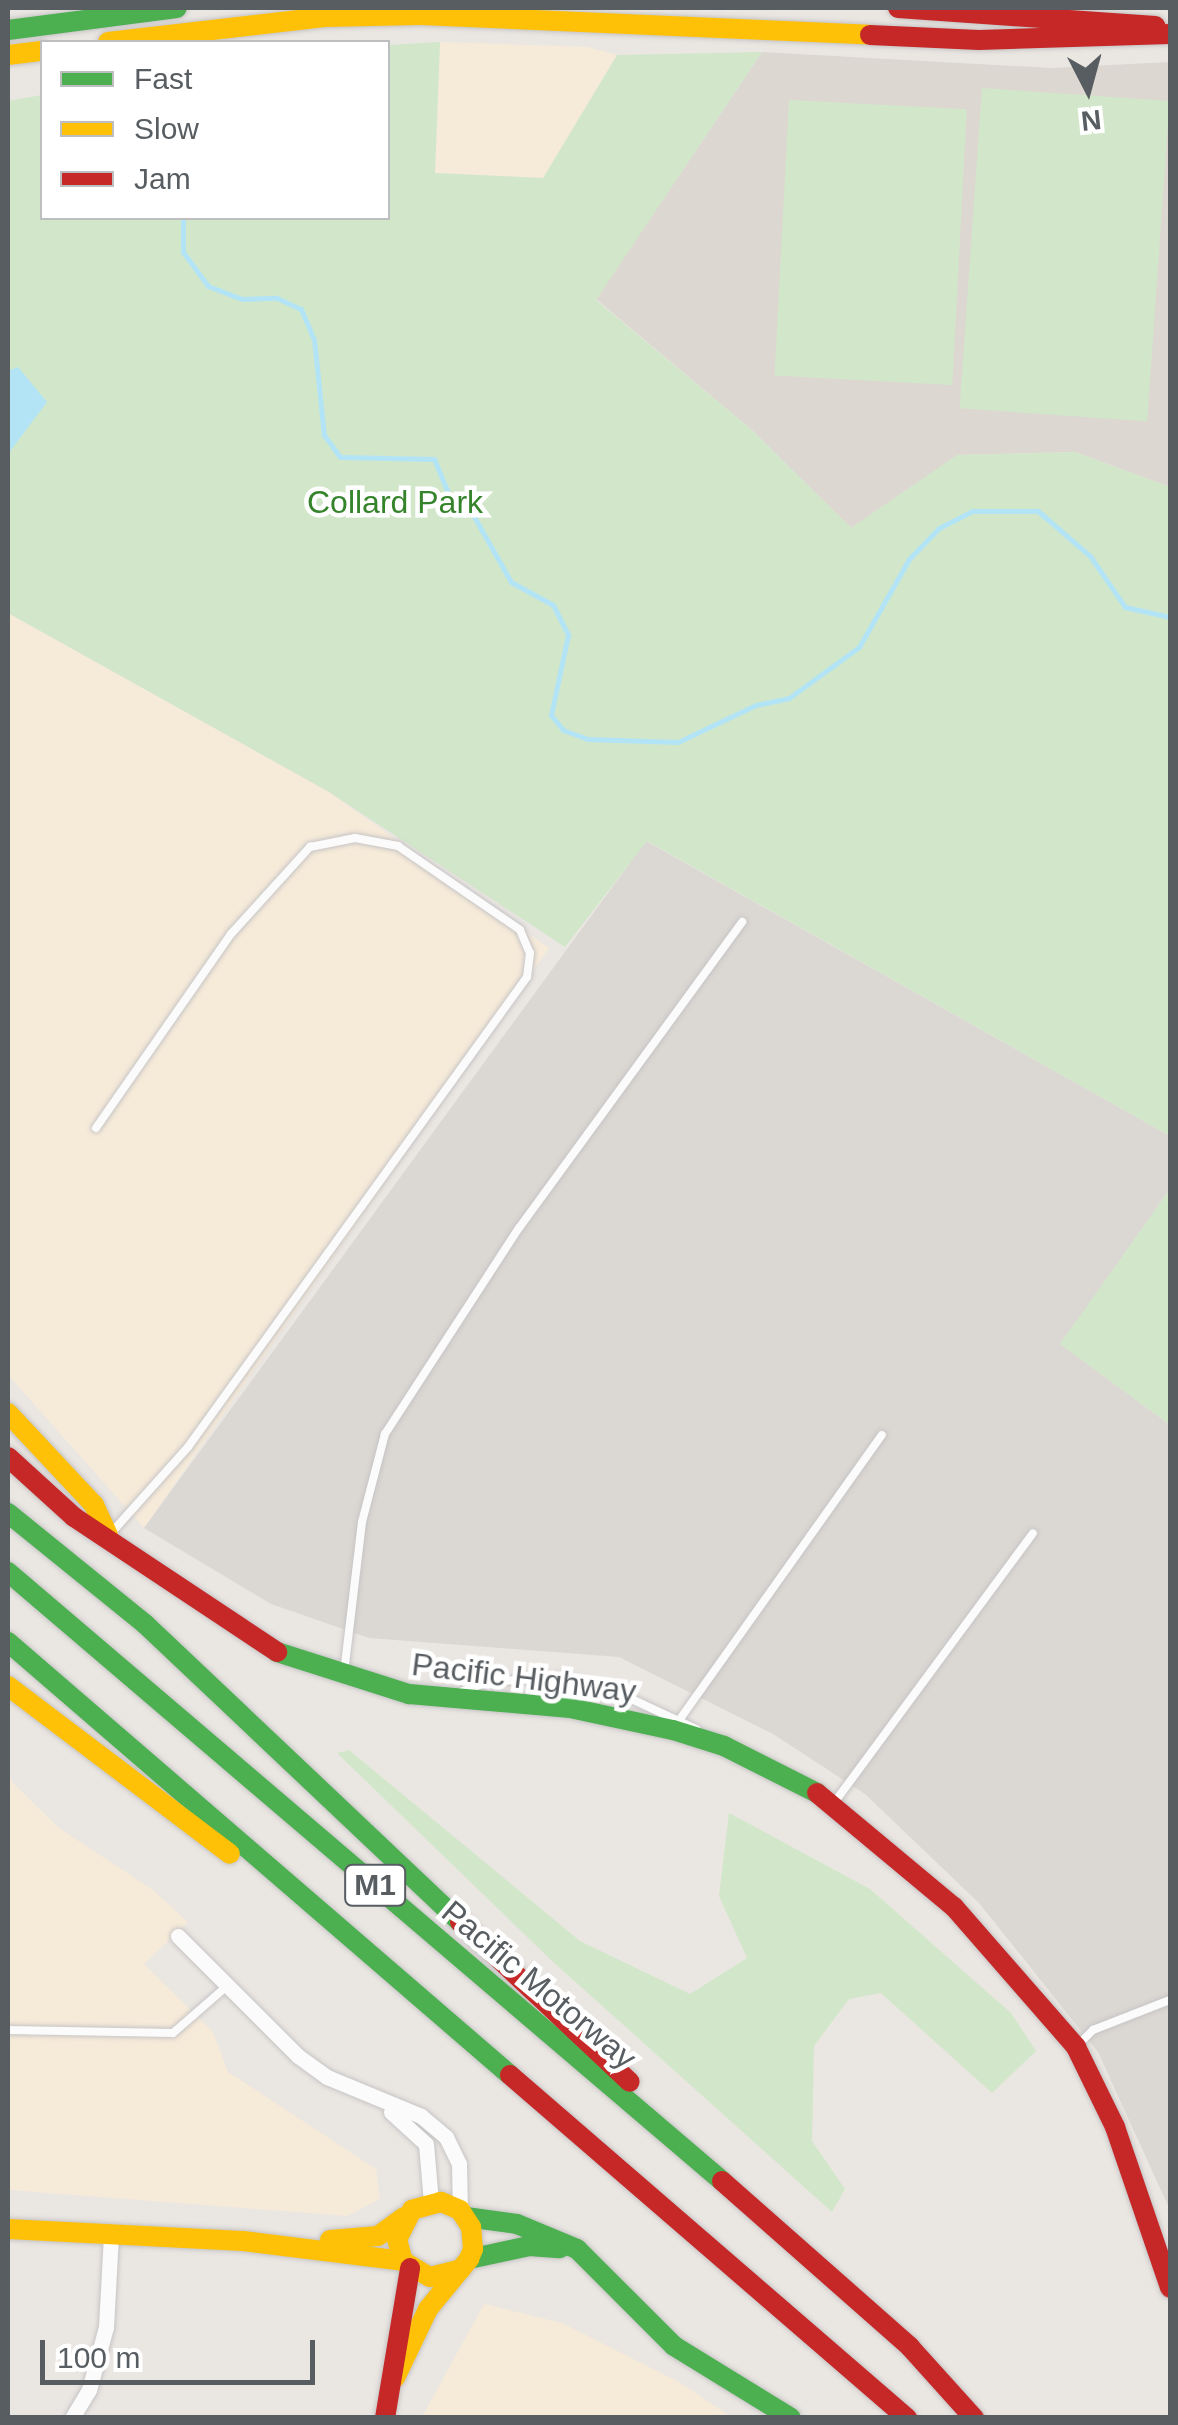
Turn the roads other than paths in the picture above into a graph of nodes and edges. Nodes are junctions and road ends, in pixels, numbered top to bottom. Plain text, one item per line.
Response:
1 (177, 8) edge
2 (898, 8) edge
3 (728, 14) edge
4 (8, 30) edge
5 (1170, 30) edge
6 (128, 40) edge
7 (40, 51) edge
8 (8, 55) edge
9 (742, 922) dead end
10 (96, 1128) dead end
11 (8, 1412) edge
12 (882, 1435) dead end
13 (8, 1457) edge
14 (8, 1513) edge
15 (1033, 1533) dead end
16 (108, 1535) junction
17 (8, 1572) edge
18 (8, 1642) edge
19 (344, 1677) junction
20 (8, 1686) edge
21 (449, 1696) junction
22 (676, 1725) junction
23 (835, 1802) junction
24 (178, 1936) dead end
25 (409, 1984) junction
26 (227, 1986) junction
27 (1170, 2000) edge
28 (8, 2030) edge
29 (1076, 2047) junction
30 (360, 2092) junction
31 (742, 2198) junction
32 (430, 2202) junction
33 (463, 2214) junction
34 (404, 2217) junction
35 (8, 2229) edge
36 (110, 2234) junction
37 (242, 2241) junction
38 (577, 2249) junction
39 (464, 2264) junction
40 (407, 2265) junction
41 (1170, 2288) edge
42 (394, 2378) junction
43 (72, 2418) edge
44 (384, 2418) edge
45 (791, 2418) edge
46 (907, 2418) edge
47 (974, 2418) edge

1 - 4 main road
2 - 5 main road
3 - 5 main road
3 - 6 main road
7 - 8 main road
9 - 19 lane
10 - 16 lane
11 - 16 main road, Pacific Highway
12 - 22 lane
13 - 16 main road, Pacific Highway
14 - 31 main road
15 - 23 lane
16 - 19 main road, Pacific Highway
17 - 31 main road, Pacific Motorway / M1
18 - 25 main road, M1
19 - 21 main road, Pacific Highway
20 - 25 main road
21 - 22 main road, Pacific Highway
21 - 22 lane
22 - 23 main road, Pacific Highway
23 - 29 main road, Pacific Highway
24 - 26 street
25 - 46 main road, M1
26 - 28 lane
26 - 30 street
27 - 29 lane
29 - 41 main road, Pacific Highway
30 - 32 street
30 - 33 street
31 - 47 main road, Pacific Motorway / M1
32 - 33 main road
32 - 34 main road
33 - 38 main road
33 - 39 main road
34 - 37 main road
34 - 40 main road
35 - 36 main road
36 - 37 main road
36 - 43 street
37 - 40 main road
38 - 39 main road
38 - 45 main road
39 - 40 main road
39 - 42 main road
40 - 42 main road
42 - 44 main road

